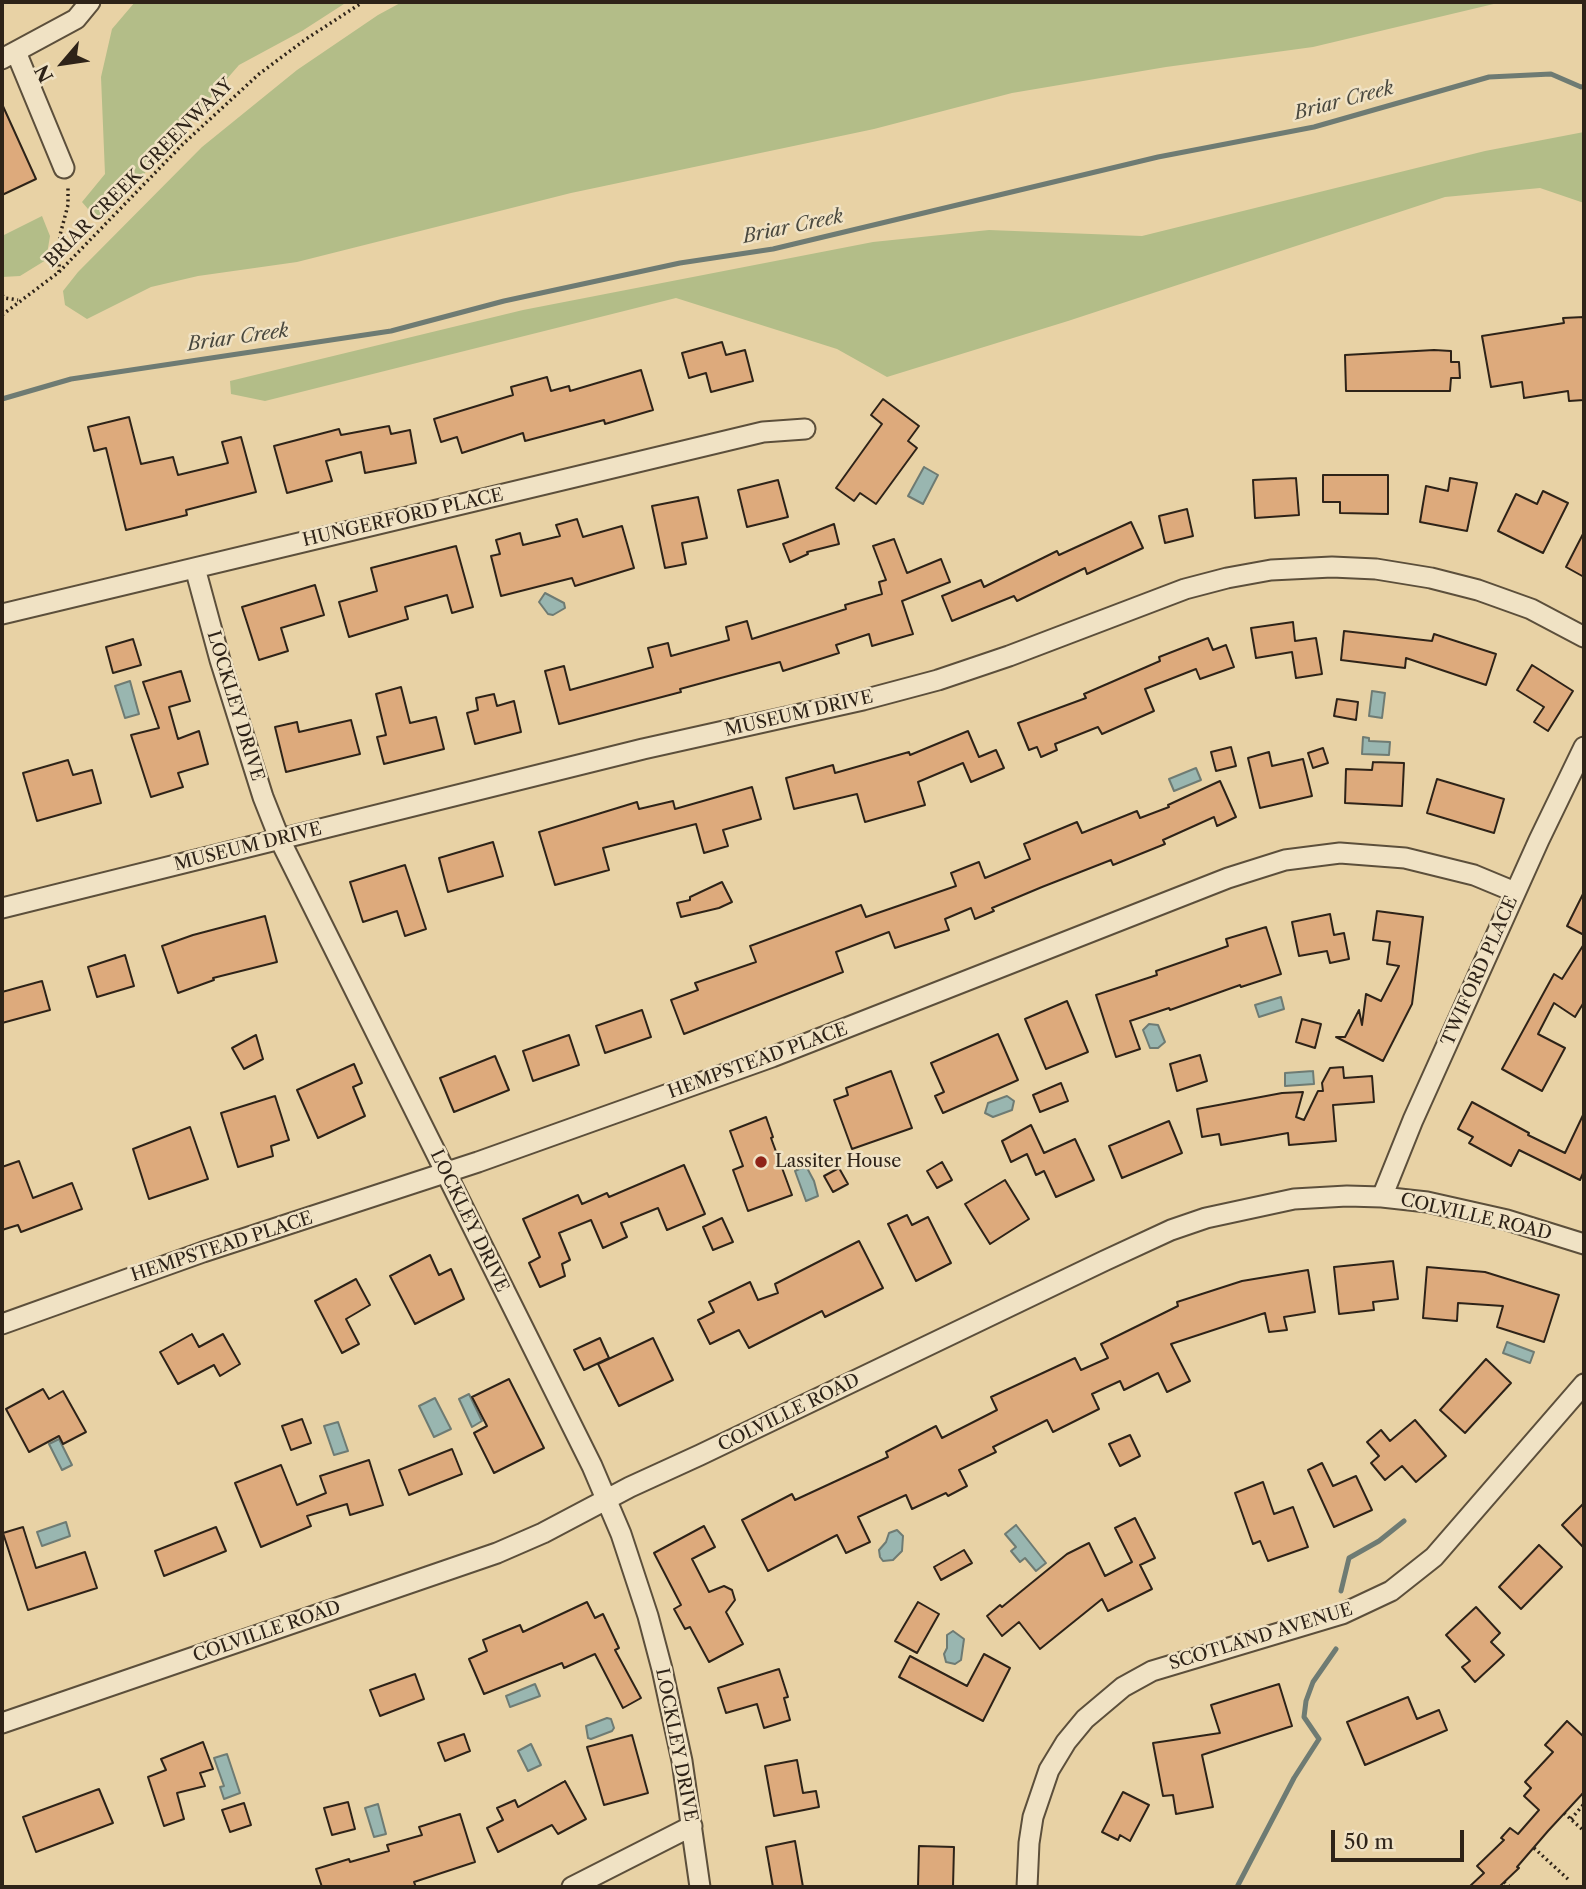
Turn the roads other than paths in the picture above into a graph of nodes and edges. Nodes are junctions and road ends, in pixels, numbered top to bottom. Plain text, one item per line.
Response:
1 (90, 2) edge
2 (9, 55) edge
3 (64, 168) road end
4 (806, 429) dead end
5 (195, 568) junction
6 (2, 614) edge
7 (1584, 637) edge
8 (1584, 747) edge
9 (280, 840) junction
10 (1515, 892) junction
11 (2, 908) edge
12 (445, 1173) junction
13 (1382, 1197) junction
14 (1584, 1244) edge
15 (2, 1324) edge
16 (1584, 1384) edge
17 (607, 1499) junction
18 (2, 1723) edge
19 (692, 1826) junction
20 (572, 1887) edge
21 (700, 1887) edge
22 (1027, 1887) edge

1 - 2 street
2 - 3 street
4 - 5 street, HUNGERFORD PLACE
5 - 6 street, HUNGERFORD PLACE
5 - 9 street, LOCKLEY DRIVE
7 - 9 street, MUSEUM DRIVE
8 - 10 street, TWIFORD PLACE
9 - 11 street, MUSEUM DRIVE
9 - 12 street, LOCKLEY DRIVE
10 - 12 street, HEMPSTEAD PLACE
10 - 13 street, TWIFORD PLACE
12 - 15 street, HEMPSTEAD PLACE
12 - 17 street, LOCKLEY DRIVE
13 - 14 street, COLVILLE ROAD
13 - 17 street, COLVILLE ROAD
16 - 22 street, SCOTLAND AVENUE
17 - 18 street, COLVILLE ROAD
17 - 19 street, LOCKLEY DRIVE
19 - 20 street
19 - 21 street, LOCKLEY DRIVE

